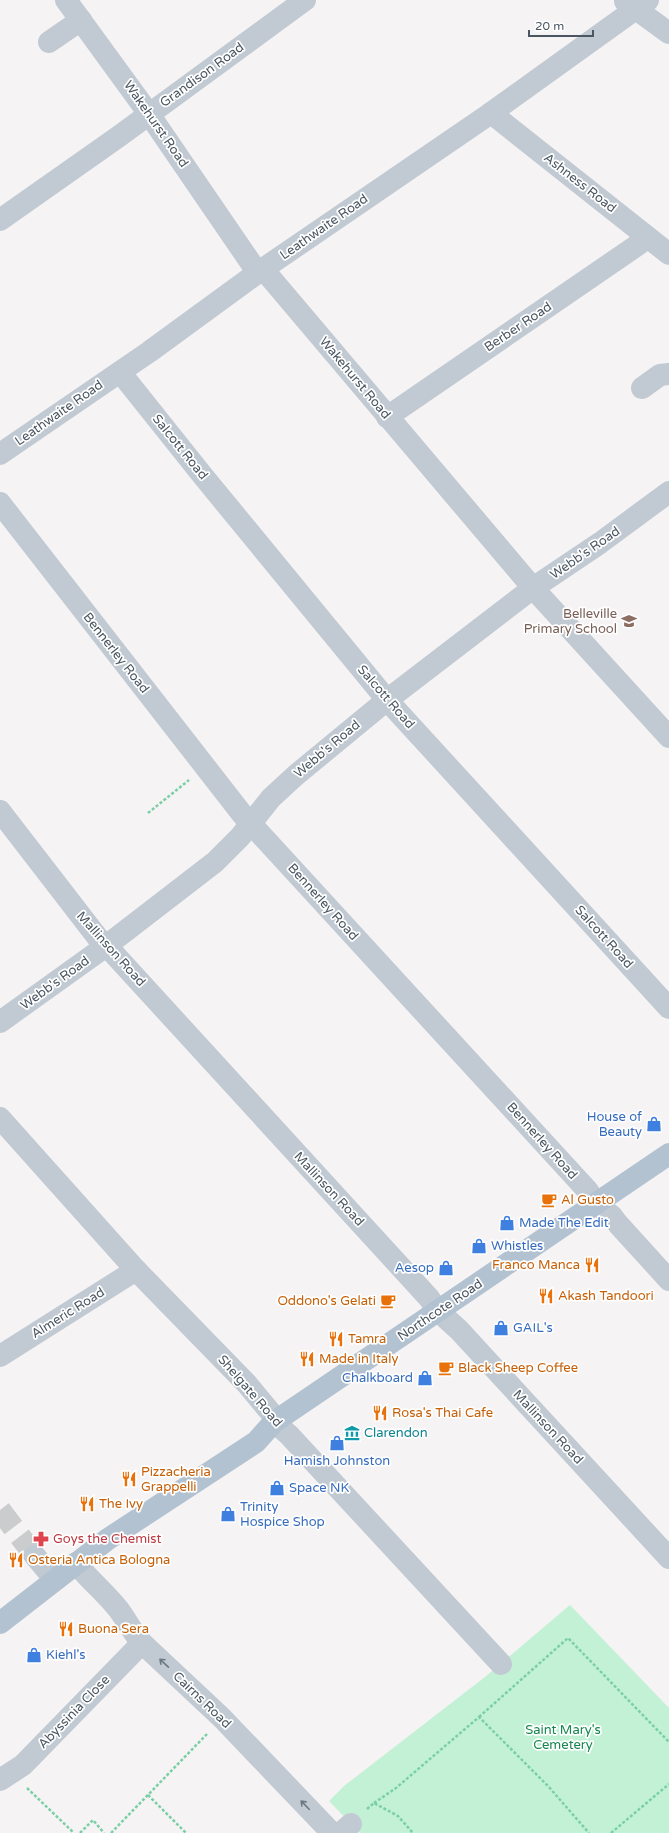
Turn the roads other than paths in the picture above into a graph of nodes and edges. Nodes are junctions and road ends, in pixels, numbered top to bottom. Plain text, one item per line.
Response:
1 (66, 0) edge
2 (305, 0) edge
3 (636, 3) edge
4 (81, 20) junction
5 (669, 33) edge
6 (49, 42) dead end
7 (491, 113) junction
8 (149, 114) junction
9 (0, 220) edge
10 (646, 236) junction
11 (669, 254) edge
12 (260, 271) junction
13 (120, 372) junction
14 (669, 374) edge
15 (642, 388) dead end
16 (388, 417) junction
17 (0, 454) edge
18 (669, 492) edge
19 (0, 503) edge
20 (533, 588) junction
21 (387, 700) junction
22 (669, 737) edge
23 (0, 811) edge
24 (250, 823) junction
25 (106, 946) junction
26 (669, 1008) edge
27 (0, 1022) edge
28 (0, 1118) edge
29 (8, 1139) edge
30 (669, 1154) edge
31 (596, 1204) junction
32 (136, 1270) junction
33 (669, 1280) edge
34 (438, 1311) junction
35 (0, 1356) edge
36 (274, 1422) junction
37 (35, 1556) tunnel mouth
38 (669, 1558) edge
39 (76, 1564) junction
40 (55, 1580) junction
41 (0, 1623) edge
42 (142, 1643) junction
43 (500, 1664) dead end
44 (4, 1776) edge
45 (341, 1830) edge

1 - 4 street, Wakehurst Road
2 - 8 street, Grandison Road
3 - 5 street
3 - 7 street, Leathwaite Road
4 - 6 street
4 - 8 street, Wakehurst Road
7 - 10 street, Ashness Road
7 - 12 street, Leathwaite Road
8 - 9 street, Grandison Road
8 - 12 street, Wakehurst Road
10 - 11 street, Ashness Road
10 - 16 street, Berber Road
12 - 13 street, Leathwaite Road
12 - 16 street, Wakehurst Road
13 - 17 street, Leathwaite Road
13 - 21 street, Salcott Road
14 - 15 street
16 - 20 street, Wakehurst Road
18 - 20 street, Webb's Road
19 - 24 street, Bennerley Road
20 - 21 street, Webb's Road
20 - 22 street, Wakehurst Road
21 - 24 street, Webb's Road
21 - 26 street, Salcott Road
23 - 25 street, Mallinson Road
24 - 25 street, Webb's Road
24 - 31 street, Bennerley Road
25 - 27 street, Webb's Road
25 - 34 street, Mallinson Road
28 - 29 street, Shelgate Road
29 - 32 street, Shelgate Road
30 - 31 main road, Northcote Road
31 - 33 street, Bennerley Road
31 - 34 main road, Northcote Road
32 - 35 street, Almeric Road
32 - 36 street, Shelgate Road
34 - 36 main road, Northcote Road
34 - 38 street, Mallinson Road
36 - 39 main road, Northcote Road
36 - 43 street, Shelgate Road
37 - 40 street
39 - 40 main road, Northcote Road
39 - 42 street, Cairns Road
40 - 41 main road, Northcote Road
42 - 44 street, Abyssinia Close
45 -> 42 street, Cairns Road

